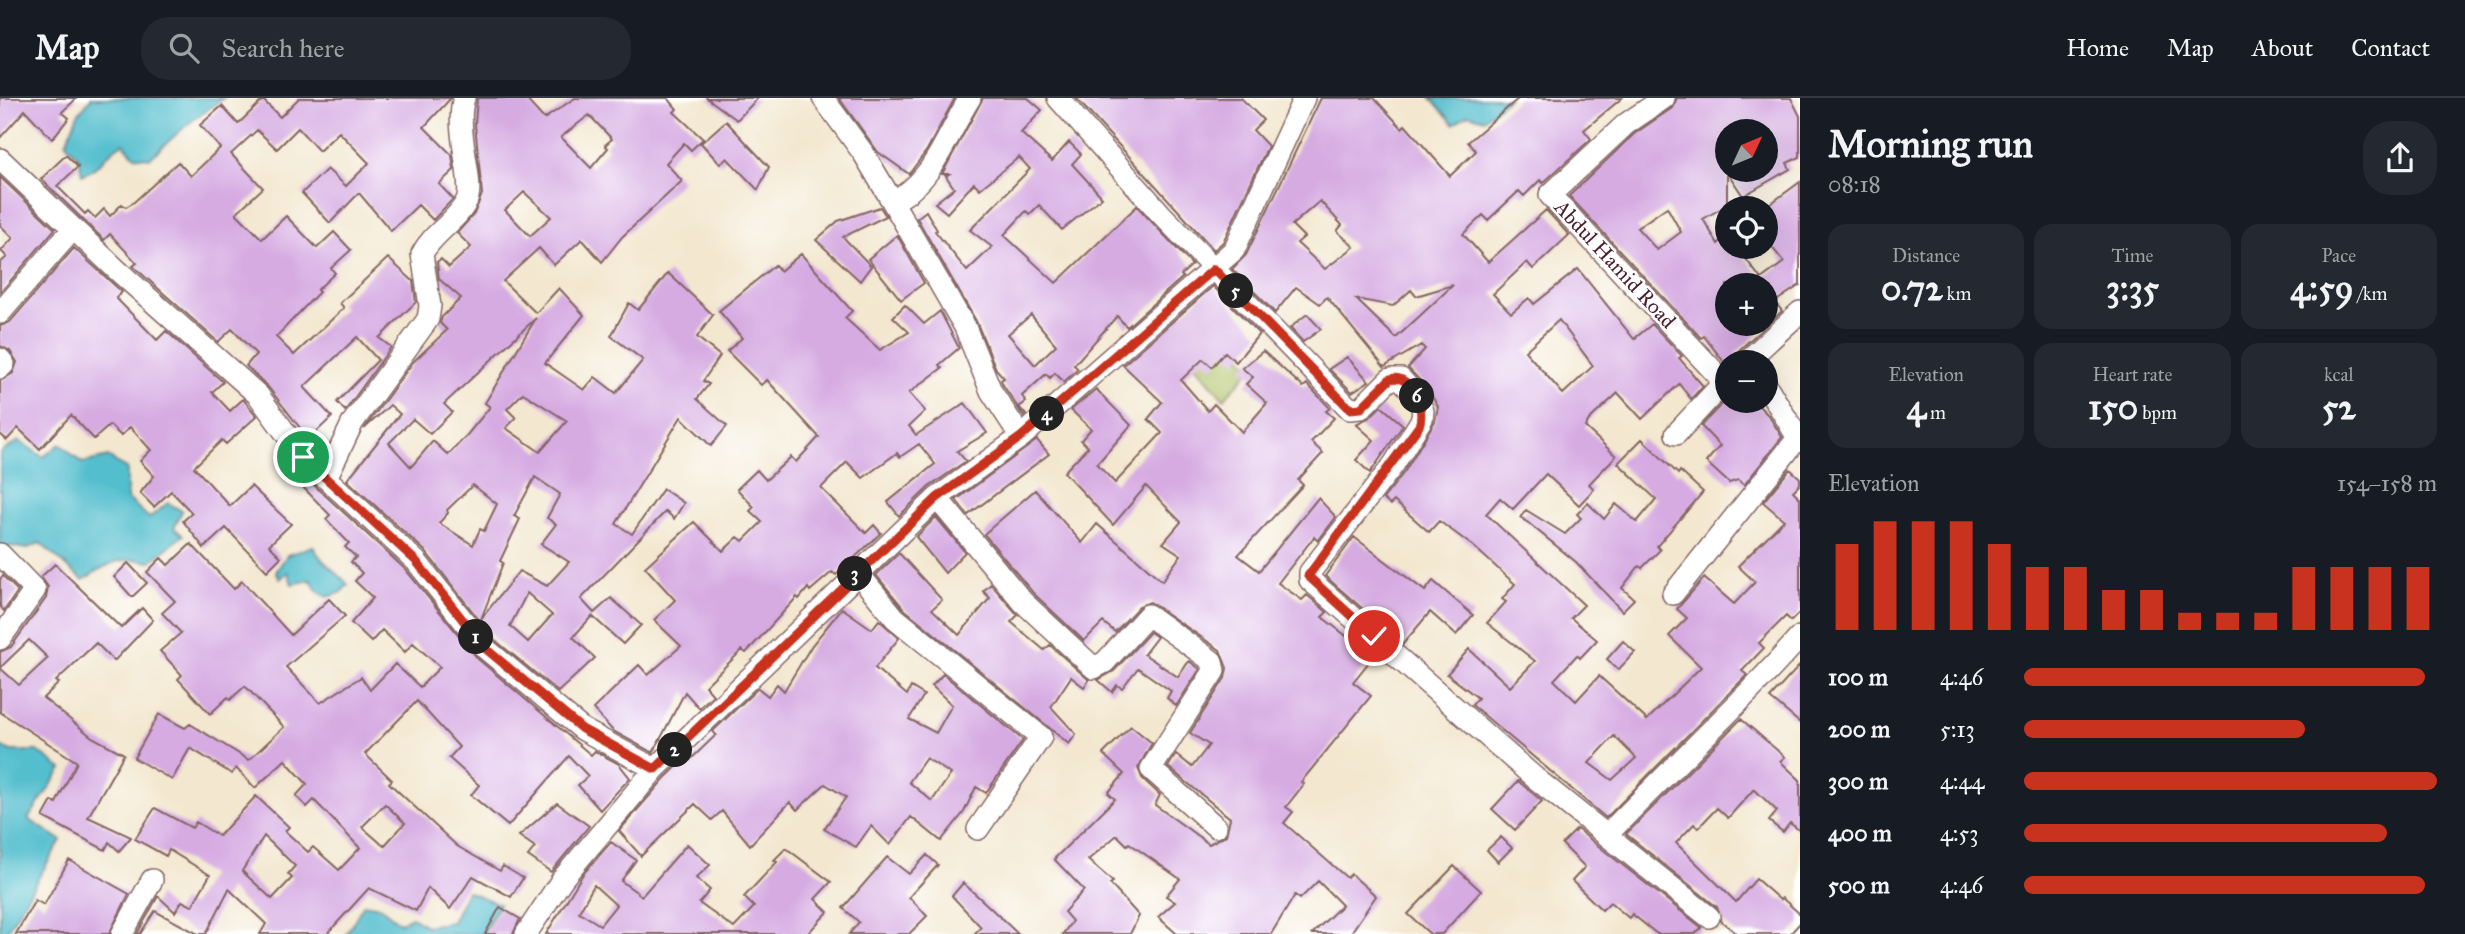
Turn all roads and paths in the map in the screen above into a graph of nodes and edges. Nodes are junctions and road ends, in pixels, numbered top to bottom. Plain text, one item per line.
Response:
1 (464, 98) edge
2 (822, 98) edge
3 (970, 98) edge
4 (1058, 98) edge
5 (1304, 98) edge
6 (1664, 98) edge
7 (0, 159) edge
8 (892, 201) junction
9 (73, 229) junction
10 (1214, 269) junction
11 (4, 301) edge
12 (1800, 312) edge
13 (1760, 350) edge
14 (0, 359) edge
15 (0, 368) edge
16 (1715, 368) edge
17 (1715, 392) edge
18 (1778, 405) edge
19 (1676, 434) dead end
20 (1021, 437) junction
21 (326, 478) junction
22 (937, 498) junction
23 (0, 554) edge
24 (857, 572) junction
25 (1673, 594) dead end
26 (1800, 637) edge
27 (0, 639) edge
28 (655, 769) junction
29 (1216, 827) dead end
30 (978, 830) dead end
31 (1607, 835) junction
32 (152, 880) dead end
33 (1709, 917) dead end
34 (528, 933) edge
35 (122, 934) edge

1 - 21 street
2 - 8 street
3 - 8 street
4 - 10 street
5 - 10 street
6 - 16 street, Abdul Hamid Road
7 - 9 street
8 - 20 street
9 - 11 street
9 - 21 street
10 - 20 street
10 - 31 street
12 - 13 street
14 - 15 street
17 - 19 street
18 - 25 street
20 - 22 street
21 - 28 street
22 - 24 street
22 - 29 street
23 - 27 street
24 - 28 street
24 - 30 street
26 - 31 street
28 - 34 street
31 - 33 street
32 - 35 street

